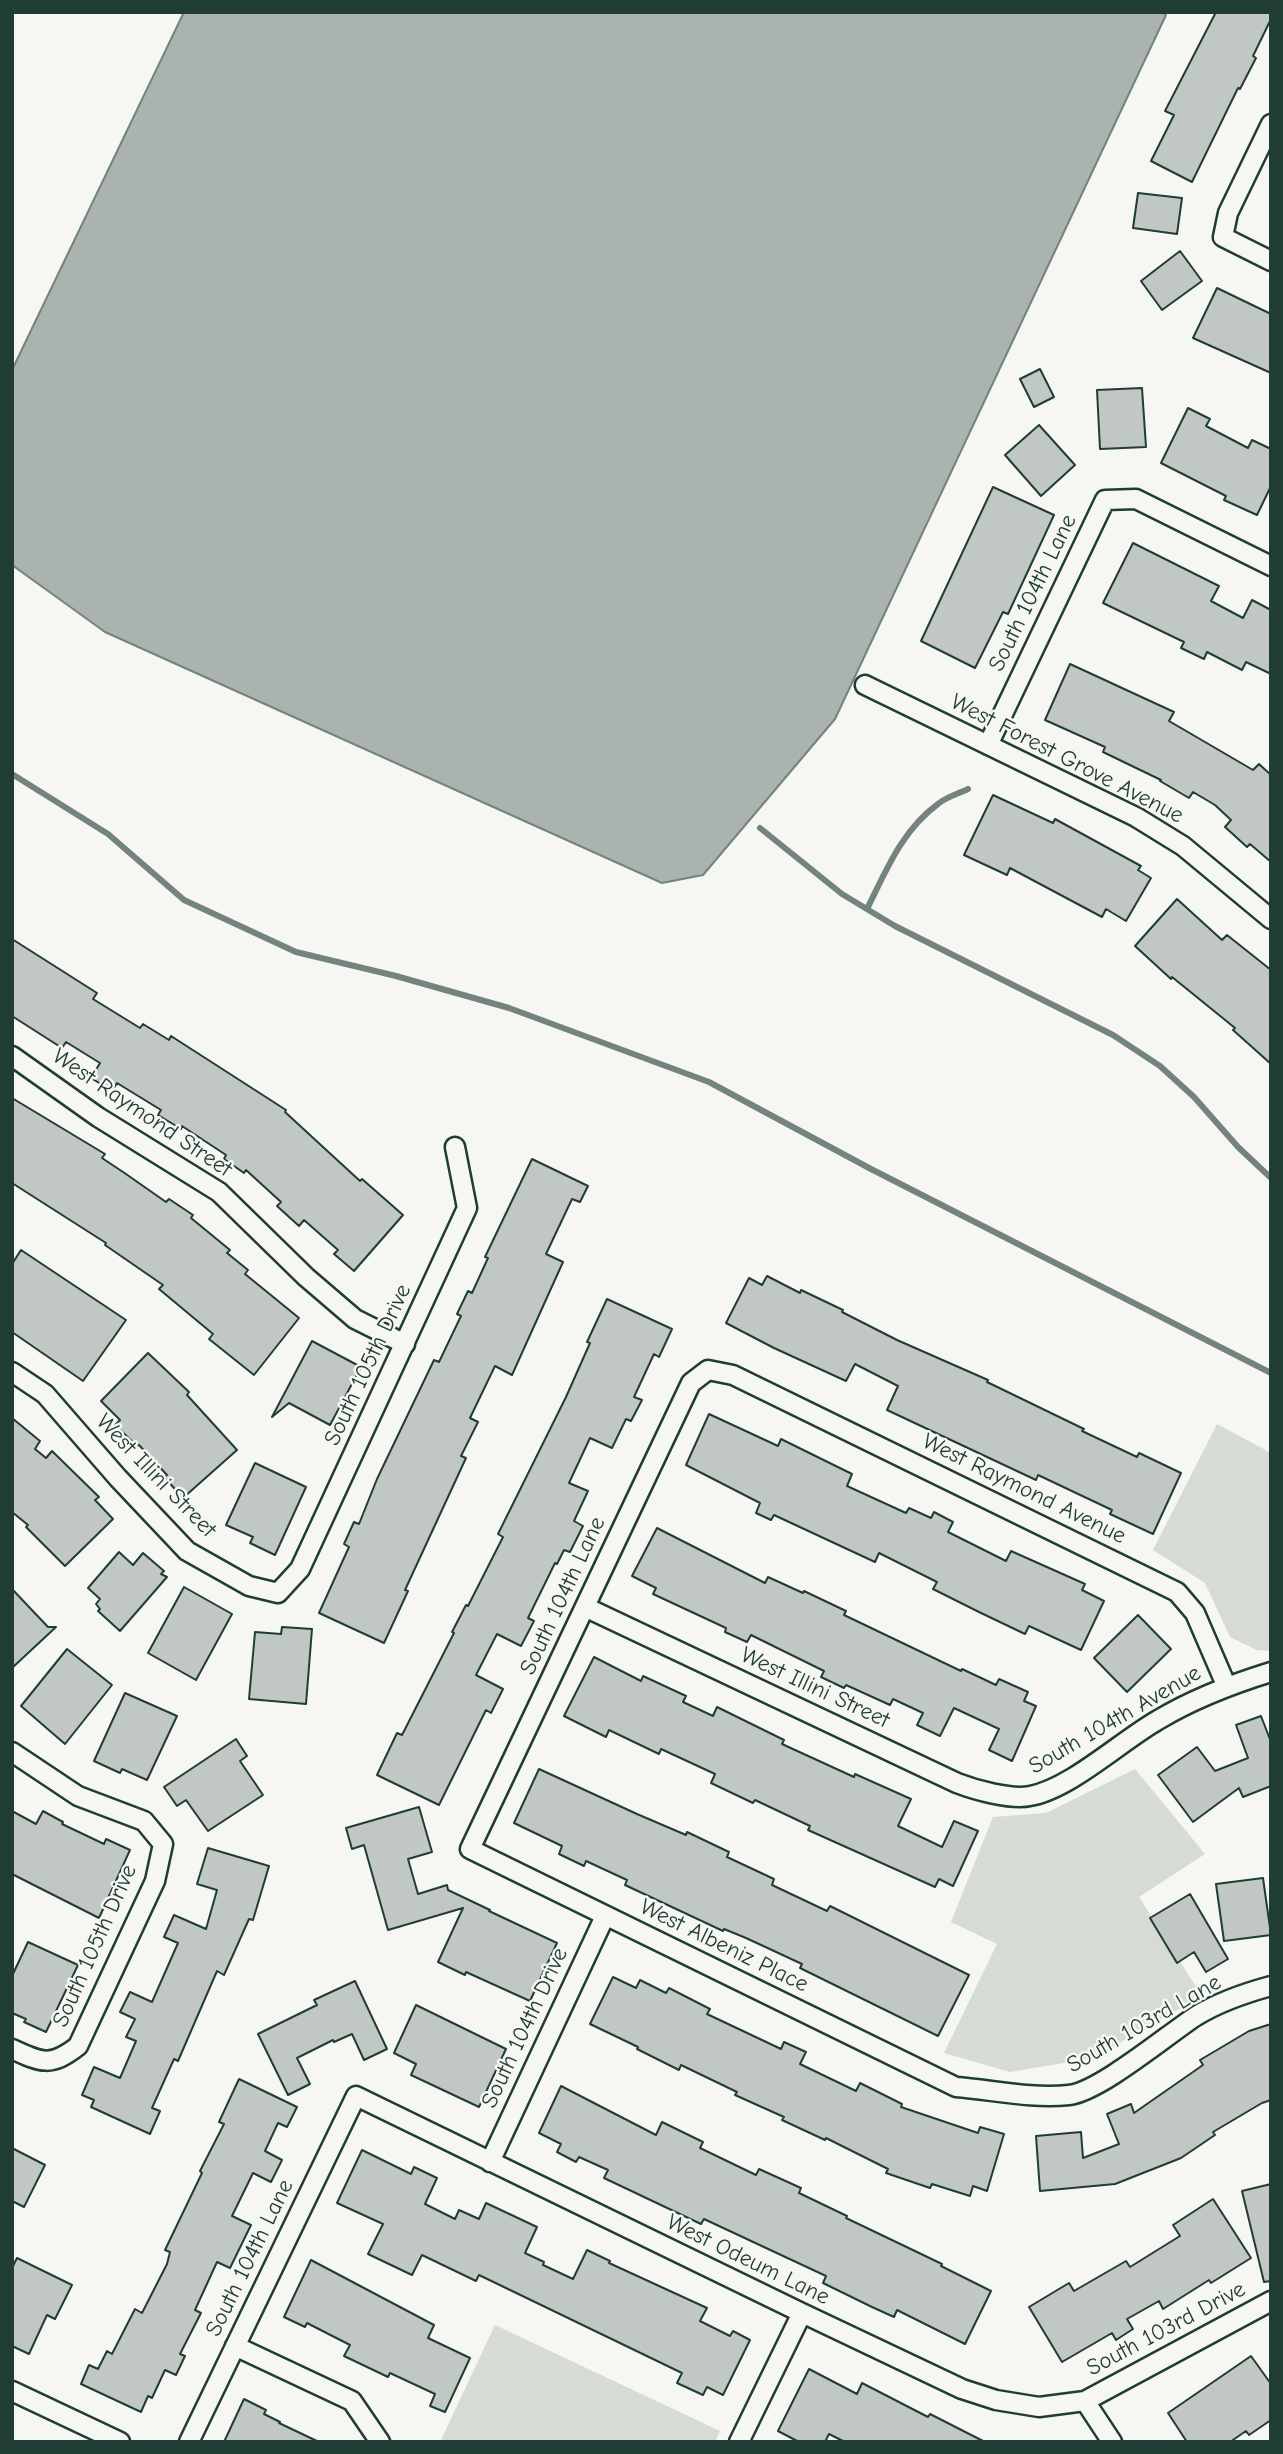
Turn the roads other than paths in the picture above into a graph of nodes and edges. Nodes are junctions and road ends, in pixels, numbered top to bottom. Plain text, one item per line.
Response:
1 (1271, 124) edge
2 (1271, 261) edge
3 (1271, 566) edge
4 (865, 685) dead end
5 (988, 745) junction
6 (1271, 919) edge
7 (12, 1056) edge
8 (455, 1147) dead end
9 (405, 1344) junction
10 (708, 1370) joint
11 (12, 1372) edge
12 (278, 1593) joint
13 (585, 1607) junction
14 (1271, 1672) edge
15 (1226, 1685) junction
16 (12, 1752) edge
17 (1028, 1797) joint
18 (470, 1849) joint
19 (605, 1916) junction
20 (1271, 1986) edge
21 (12, 2049) edge
22 (956, 2087) joint
23 (356, 2096) joint
24 (490, 2162) junction
25 (1271, 2301) edge
26 (802, 2313) junction
27 (235, 2346) junction
28 (12, 2390) edge
29 (1085, 2401) junction
30 (120, 2442) edge
31 (189, 2442) edge
32 (380, 2442) edge
33 (739, 2442) edge
34 (1112, 2442) edge

1 - 2 street
3 - 5 street, South 104th Lane
4 - 5 street, West Forest Grove Avenue
5 - 6 street, West Forest Grove Avenue
7 - 9 street, West Raymond Street
8 - 9 street, South 105th Drive
9 - 12 street, South 105th Drive
10 - 13 street, South 104th Lane
10 - 15 street, West Raymond Avenue
11 - 12 street, West Illini Street
13 - 17 street, West Illini Street
13 - 18 street, South 104th Lane
14 - 15 street
15 - 17 street, South 104th Avenue
16 - 21 street, South 105th Drive
18 - 19 street, West Albeniz Place
19 - 22 street, West Albeniz Place
19 - 24 street, South 104th Drive
20 - 22 street, South 103rd Lane
23 - 24 street, West Odeum Lane
23 - 27 street, South 104th Lane
24 - 26 street, West Odeum Lane
25 - 29 street, South 103rd Drive
26 - 29 street, West Odeum Lane
26 - 33 street
27 - 31 street, South 104th Lane
27 - 32 street
28 - 30 street
29 - 34 street

